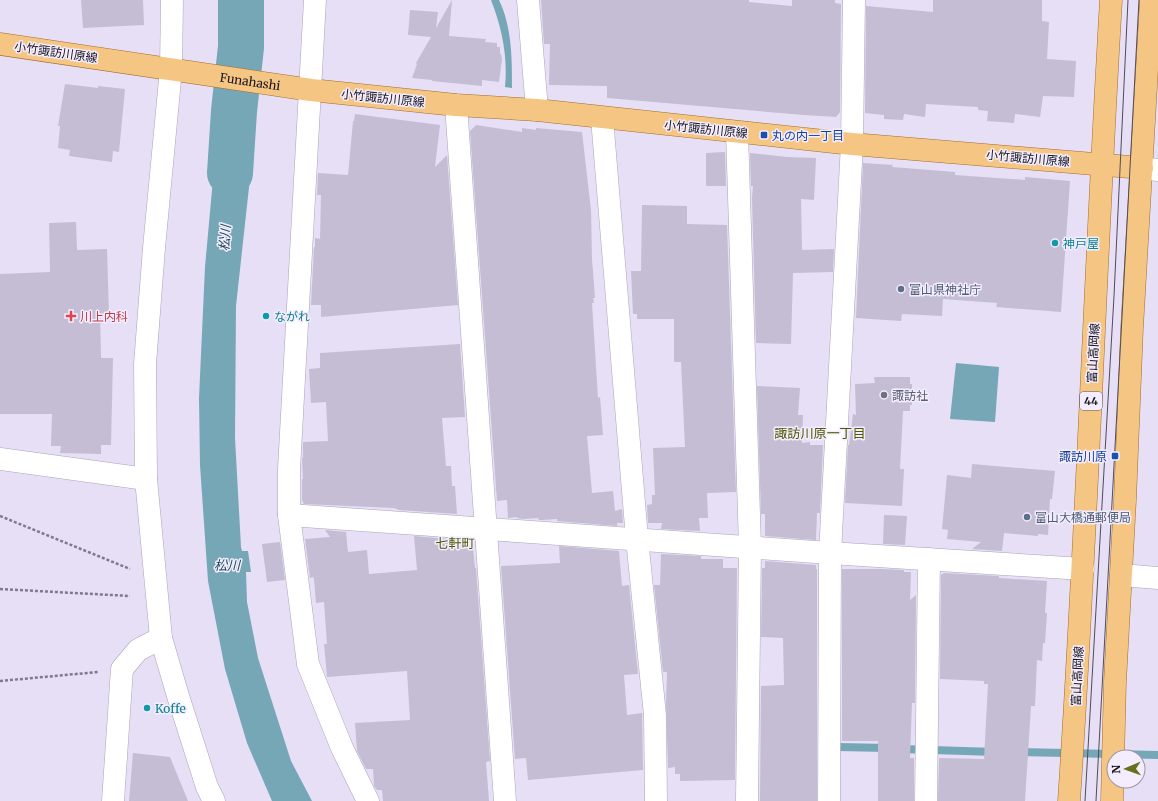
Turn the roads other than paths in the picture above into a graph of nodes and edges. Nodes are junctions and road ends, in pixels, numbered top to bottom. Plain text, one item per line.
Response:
1 (172, 0) edge
2 (315, 0) edge
3 (528, 0) edge
4 (854, 0) edge
5 (1111, 0) edge
6 (1153, 6) edge
7 (0, 44) edge
8 (171, 70) junction
9 (206, 74) joint
10 (302, 88) junction
11 (456, 105) junction
12 (537, 110) junction
13 (602, 118) junction
14 (737, 132) junction
15 (852, 144) junction
16 (1101, 164) junction
17 (1150, 169) edge
18 (0, 459) edge
19 (146, 479) junction
20 (289, 515) junction
21 (485, 529) junction
22 (637, 539) junction
23 (750, 547) junction
24 (830, 553) junction
25 (929, 559) junction
26 (1083, 569) junction
27 (1121, 575) junction
28 (1158, 578) edge
29 (161, 638) junction
30 (113, 801) edge
31 (214, 801) edge
32 (368, 801) edge
33 (505, 801) edge
34 (656, 801) edge
35 (747, 801) edge
36 (829, 801) edge
37 (926, 801) edge
38 (1070, 801) edge
39 (1112, 801) edge

1 - 8 street
2 - 10 street
3 - 12 street
4 - 15 street
5 - 16 main road, 富山高岡線 / 44
6 - 17 main road
7 - 8 main road, 小竹諏訪川原線
8 - 9 main road, 小竹諏訪川原線
8 - 19 street
9 - 10 main road, Funahashi
10 - 11 main road, 小竹諏訪川原線
10 - 20 street
11 - 12 main road, 小竹諏訪川原線
11 - 21 street
12 - 13 main road, 小竹諏訪川原線
13 - 14 main road, 小竹諏訪川原線
13 - 22 street
14 - 15 main road, 小竹諏訪川原線
14 - 23 street
15 - 16 main road, 小竹諏訪川原線
15 - 24 street
16 - 17 main road, 小竹諏訪川原線
16 - 26 main road, 富山高岡線 / 44
17 - 27 main road
18 - 19 street
19 - 29 street
20 - 21 street
20 - 32 street
21 - 22 street
21 - 33 street
22 - 23 street
22 - 34 street
23 - 24 street
23 - 35 street
24 - 25 street
24 - 36 street
25 - 26 street
25 - 37 street
26 - 38 main road, 富山高岡線 / 44
27 - 28 street
27 - 39 main road
29 - 30 street
29 - 31 street

